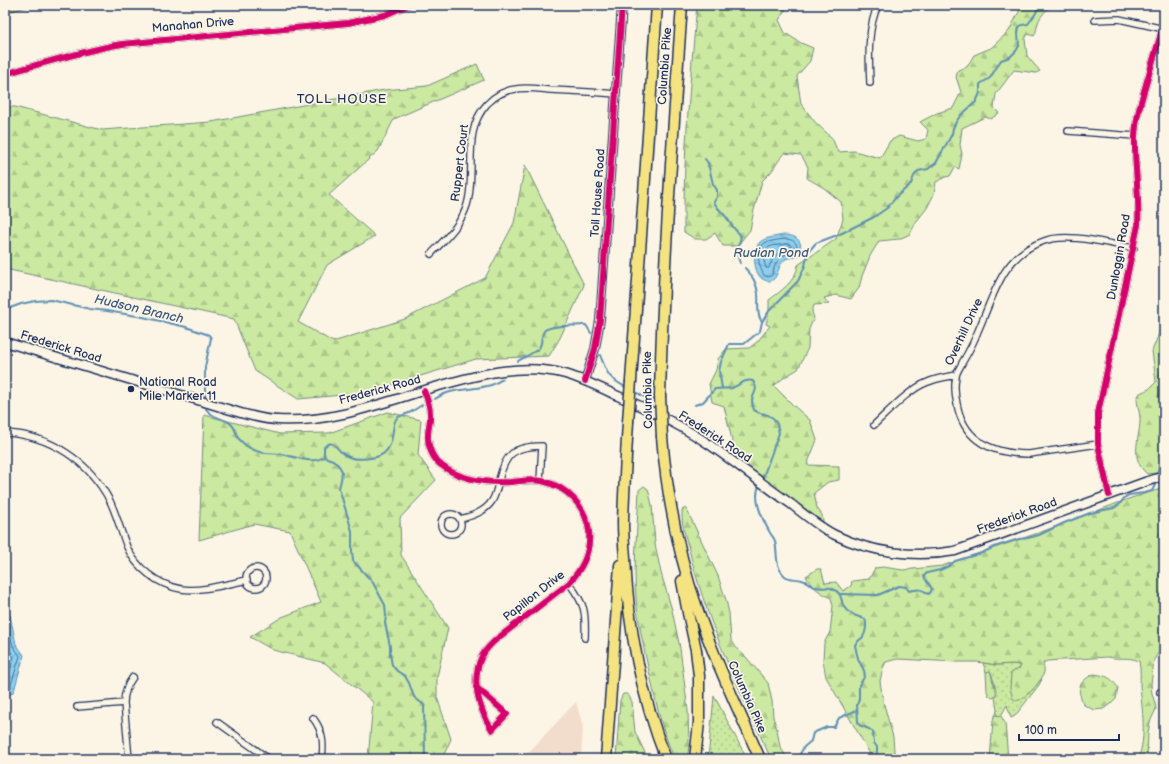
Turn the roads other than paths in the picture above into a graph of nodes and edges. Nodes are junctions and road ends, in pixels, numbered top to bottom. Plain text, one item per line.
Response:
1 (408, 5) edge
2 (622, 5) edge
3 (657, 5) edge
4 (682, 5) edge
5 (878, 5) edge
6 (1095, 20) dead end
7 (1164, 27) edge
8 (5, 74) edge
9 (870, 83) dead end
10 (616, 94) junction
11 (1068, 131) dead end
12 (1135, 136) junction
13 (1134, 248) junction
14 (431, 254) dead end
15 (5, 342) edge
16 (956, 375) junction
17 (585, 381) junction
18 (424, 391) junction
19 (874, 425) dead end
20 (5, 433) edge
21 (1098, 444) junction
22 (1164, 476) edge
23 (540, 481) junction
24 (498, 483) junction
25 (1109, 495) junction
26 (670, 504) junction
27 (460, 519) dead end
28 (623, 523) junction
29 (247, 580) dead end
30 (569, 582) junction
31 (585, 638) dead end
32 (134, 677) dead end
33 (476, 687) junction
34 (124, 703) junction
35 (77, 707) dead end
36 (313, 718) dead end
37 (217, 722) dead end
38 (130, 759) edge
39 (269, 759) edge
40 (322, 759) edge
41 (606, 759) edge
42 (666, 759) edge
43 (695, 759) edge
44 (760, 759) edge

1 - 8 street, Manahan Drive
2 - 10 street, Toll House Road
3 - 28 highway, Columbia Pike, bridge
4 - 26 highway, Columbia Pike, bridge
5 - 9 street
6 - 7 street
7 - 12 street, Dunloggin Road
10 - 14 street, Ruppert Court
10 - 17 street, Toll House Road
11 - 12 street
12 - 13 street, Dunloggin Road
13 - 16 street, Overhill Drive
13 - 21 street, Dunloggin Road
15 - 18 main road, Frederick Road
16 - 19 street
16 - 21 street, Overhill Drive
17 - 18 main road, Frederick Road
17 - 25 main road, Frederick Road
18 - 24 street, Papillon Drive
20 - 29 street
21 - 25 street, Dunloggin Road
22 - 25 main road, Frederick Road
23 - 24 street, Papillon Drive
23 - 24 street
23 - 30 street, Papillon Drive
24 - 27 street
26 - 43 highway
26 - 44 highway, Columbia Pike
28 - 41 highway
28 - 42 highway, Columbia Pike
30 - 31 street
30 - 33 street, Papillon Drive
32 - 34 street
33 - 33 street, Papillon Drive
34 - 35 street
34 - 38 street
36 - 40 street
37 - 39 street

